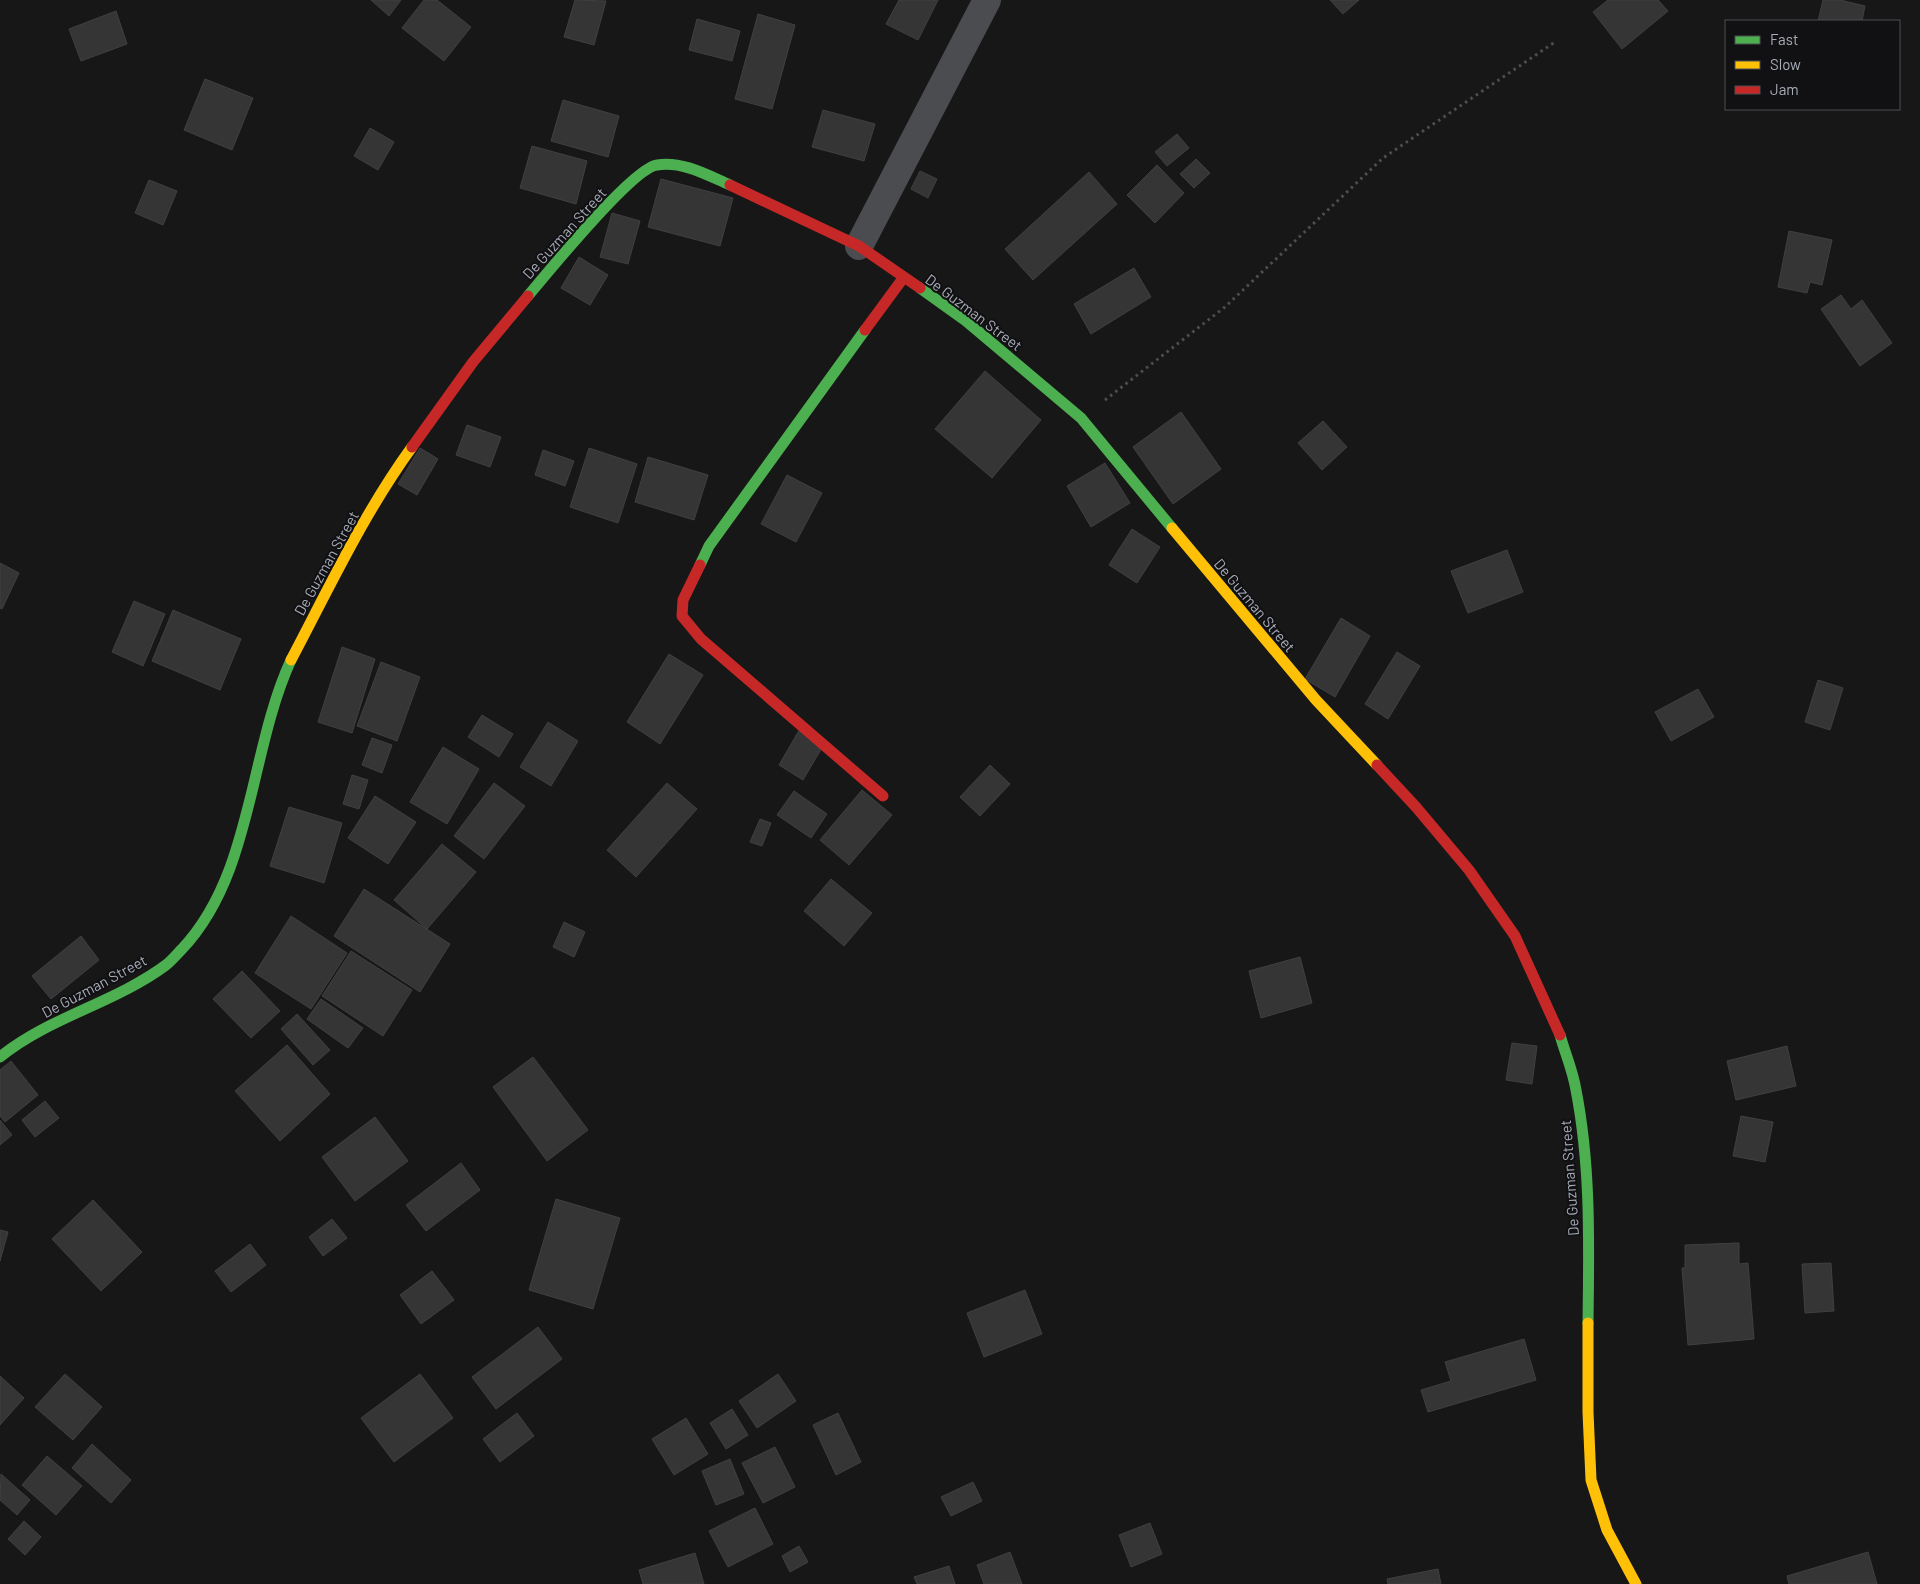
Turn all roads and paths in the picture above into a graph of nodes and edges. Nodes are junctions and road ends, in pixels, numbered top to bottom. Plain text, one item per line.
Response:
1 (986, 0) edge
2 (1555, 42) dead end
3 (859, 246) junction
4 (904, 277) junction
5 (1081, 418) junction
6 (883, 796) dead end
7 (0, 1057) edge
8 (1636, 1584) edge

1 - 3 street
2 - 5 path
3 - 4 street, De Guzman Street
3 - 7 street, De Guzman Street
4 - 5 street, De Guzman Street
4 - 6 street
5 - 8 street, De Guzman Street

